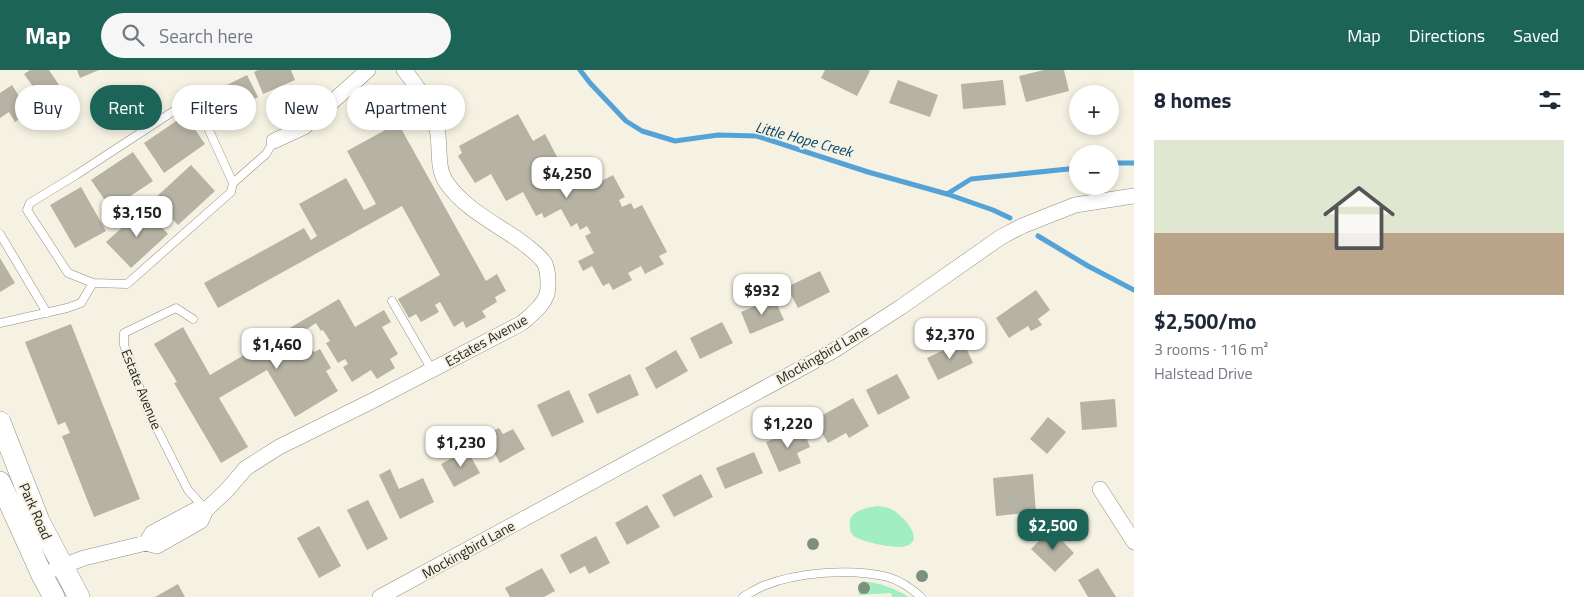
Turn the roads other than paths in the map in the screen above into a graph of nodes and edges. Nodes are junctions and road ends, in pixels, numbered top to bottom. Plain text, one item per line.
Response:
1 (368, 70) edge
2 (404, 70) edge
3 (274, 141) joint
4 (233, 183) junction
5 (1134, 196) edge
6 (0, 234) edge
7 (93, 284) junction
8 (392, 301) dead end
9 (47, 313) junction
10 (193, 319) dead end
11 (0, 323) edge
12 (432, 370) junction
13 (0, 422) edge
14 (0, 482) edge
15 (1100, 489) dead end
16 (206, 510) junction
17 (1134, 542) edge
18 (62, 567) junction
19 (42, 575) junction
20 (54, 597) edge
21 (79, 597) edge
22 (380, 597) edge
23 (743, 597) edge
24 (921, 597) edge

1 - 3 street
2 - 12 street, Estates Avenue
3 - 4 lane
4 - 7 lane
4 - 7 lane
5 - 22 street, Mockingbird Lane
6 - 9 lane
7 - 9 lane
8 - 12 lane
9 - 11 lane
10 - 16 lane, Estate Avenue
12 - 16 street, Estates Avenue
13 - 18 main road, Park Road
14 - 19 main road, Park Road
15 - 17 street
16 - 18 street
18 - 19 street
18 - 21 main road, Park Road
19 - 20 main road, Park Road
23 - 24 lane

